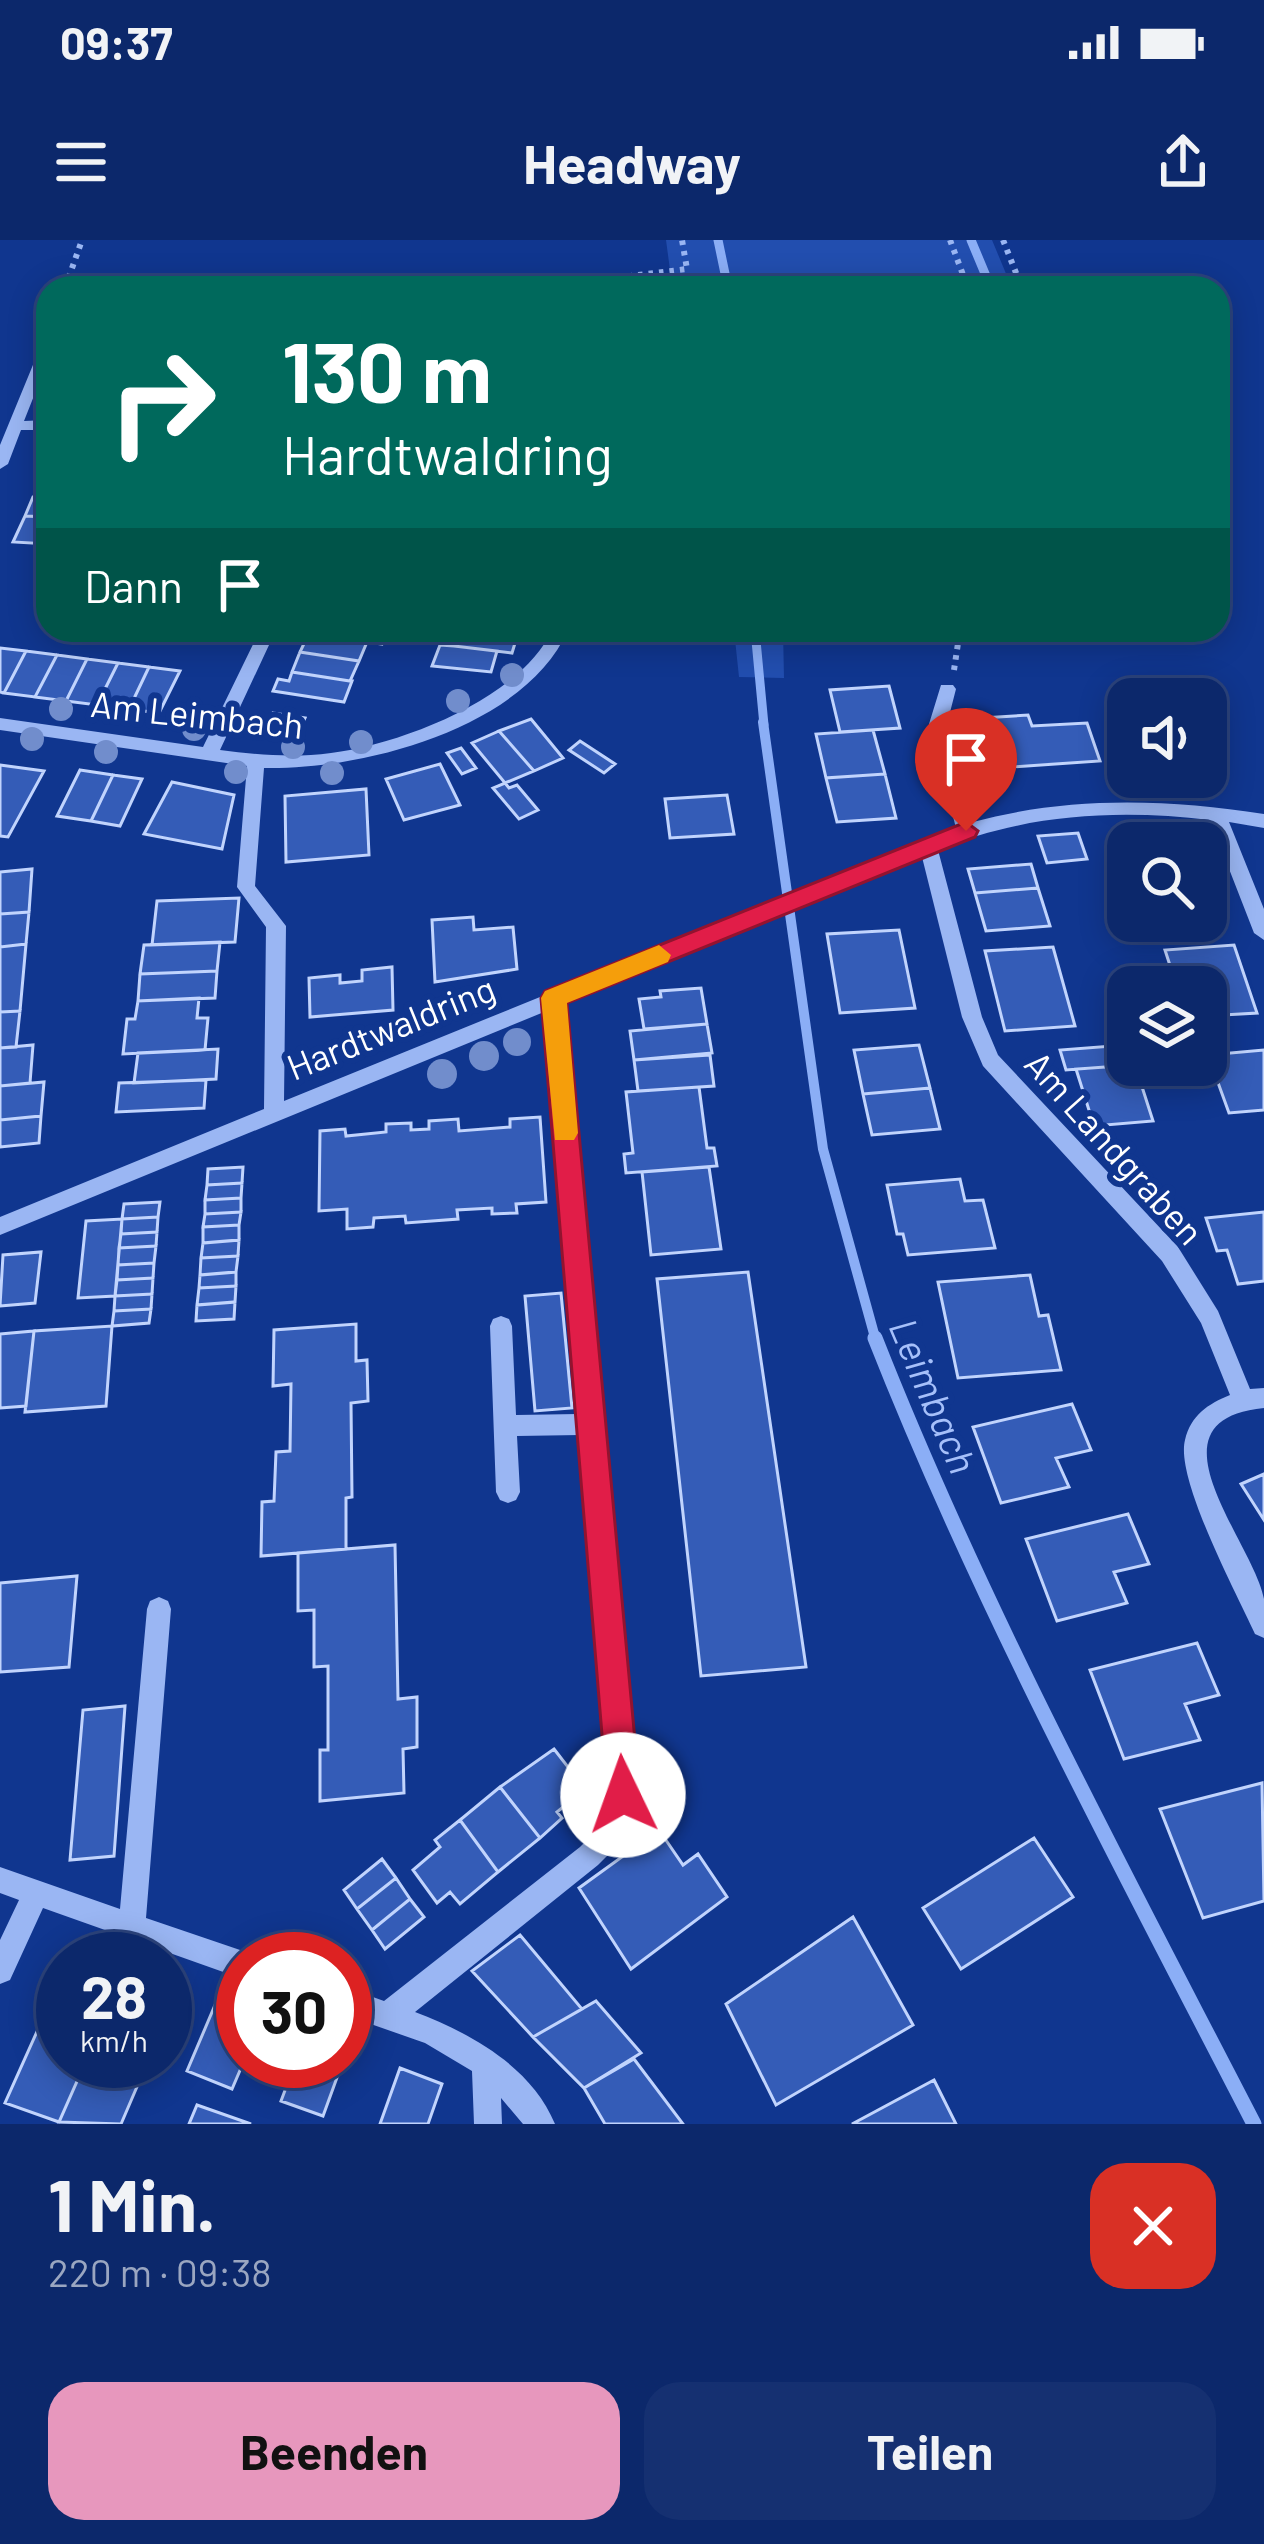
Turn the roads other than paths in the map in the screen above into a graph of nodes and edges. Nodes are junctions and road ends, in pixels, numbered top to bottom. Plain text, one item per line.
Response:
1 (36, 374) edge
2 (36, 425) edge
3 (17, 426) junction
4 (0, 464) edge
5 (262, 642) edge
6 (558, 642) edge
7 (947, 688) road end
8 (0, 724) edge
9 (209, 754) junction
10 (256, 761) junction
11 (1216, 812) junction
12 (1264, 821) edge
13 (966, 831) junction
14 (928, 845) junction
15 (1264, 933) edge
16 (554, 998) junction
17 (274, 1111) junction
18 (0, 1226) edge
19 (500, 1326) dead end
20 (1254, 1399) edge
21 (591, 1424) junction
22 (507, 1426) junction
23 (508, 1492) dead end
24 (159, 1609) dead end
25 (1264, 1625) edge
26 (0, 1880) edge
27 (37, 1891) junction
28 (132, 1926) junction
29 (216, 1956) edge
30 (0, 1970) edge
31 (372, 2011) edge
32 (387, 2016) junction
33 (486, 2060) junction
34 (488, 2124) edge
35 (541, 2124) edge

1 - 3 street
2 - 3 street
3 - 4 street
5 - 9 street
6 - 10 street, Am Leimbach
7 - 13 street
8 - 9 street, Am Leimbach
9 - 10 street, Am Leimbach
10 - 17 street, Hardtwaldring
11 - 12 street, Hardtwaldring
11 - 13 street, Hardtwaldring
11 - 15 street
13 - 14 street, Hardtwaldring
14 - 16 street, Hardtwaldring
14 - 20 street, Am Landgraben
16 - 17 street, Hardtwaldring
16 - 21 street
17 - 18 street, Hardtwaldring
19 - 22 street
20 - 25 street
21 - 22 street
21 - 32 street
22 - 23 street
24 - 28 street
26 - 27 street
27 - 28 street
27 - 30 street
28 - 29 street
31 - 32 street
32 - 33 street
33 - 34 street
33 - 35 street

